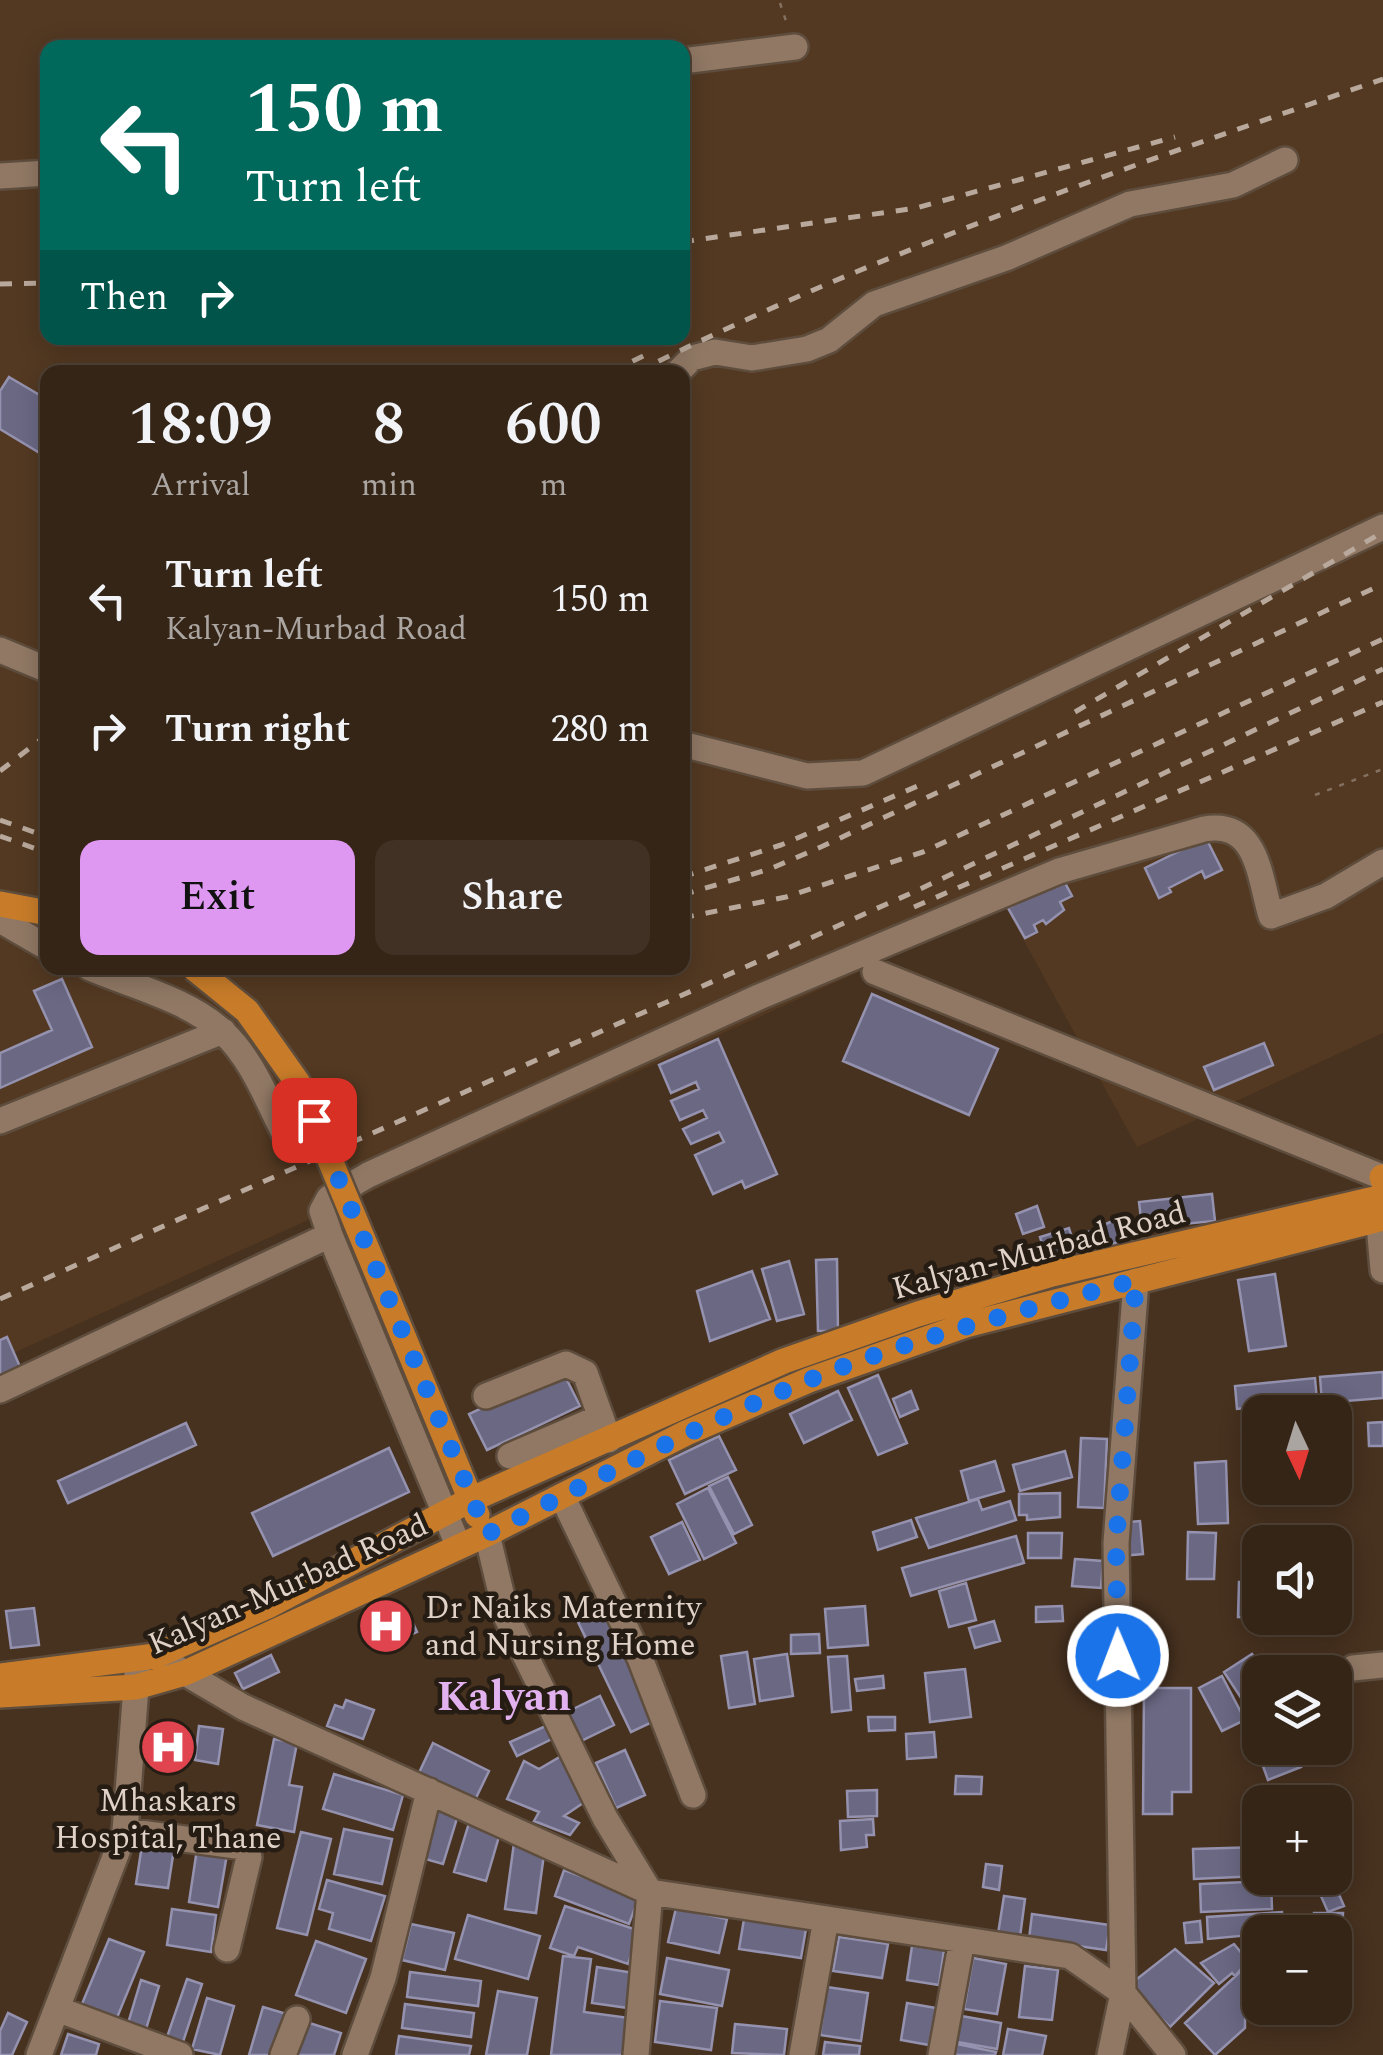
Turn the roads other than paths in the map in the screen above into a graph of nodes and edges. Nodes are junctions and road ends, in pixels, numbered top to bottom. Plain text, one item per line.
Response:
1 (794, 48) dead end
2 (690, 61) edge
3 (1285, 160) dead end
4 (40, 173) edge
5 (0, 176) edge
6 (685, 365) edge
7 (1383, 527) edge
8 (0, 650) edge
9 (40, 667) edge
10 (690, 746) edge
11 (1383, 862) edge
12 (0, 904) edge
13 (40, 912) edge
14 (0, 920) edge
15 (40, 943) edge
16 (875, 972) dead end
17 (107, 975) edge
18 (203, 975) edge
19 (223, 1031) junction
20 (0, 1122) edge
21 (284, 1134) dead end
22 (1382, 1196) edge
23 (330, 1235) junction
24 (1383, 1270) edge
25 (1136, 1280) junction
26 (0, 1390) edge
27 (486, 1396) dead end
28 (604, 1428) junction
29 (510, 1456) dead end
30 (462, 1478) junction
31 (562, 1496) junction
32 (443, 1513) junction
33 (487, 1534) junction
34 (458, 1546) junction
35 (1383, 1665) edge
36 (143, 1668) junction
37 (1352, 1668) dead end
38 (185, 1673) junction
39 (0, 1676) edge
40 (0, 1695) edge
41 (429, 1791) junction
42 (693, 1795) dead end
43 (125, 1831) junction
44 (650, 1892) junction
45 (826, 1919) junction
46 (962, 1940) junction
47 (227, 1950) dead end
48 (1123, 1993) junction
49 (57, 2009) junction
50 (297, 2019) dead end
51 (39, 2055) edge
52 (180, 2055) edge
53 (283, 2055) edge
54 (355, 2055) edge
55 (636, 2055) edge
56 (802, 2055) edge
57 (941, 2055) edge
58 (1110, 2055) edge
59 (1172, 2055) edge

1 - 2 street
3 - 6 street
4 - 5 street
7 - 10 street
8 - 9 street
11 - 23 street
12 - 13 main road
14 - 15 street
16 - 22 street
17 - 19 street
18 - 30 main road, bridge
19 - 20 street
19 - 21 street
22 - 24 street
22 - 25 main road, Kalyan-Murbad Road
22 - 28 main road, Kalyan-Murbad Road
23 - 26 street
23 - 32 street
25 - 31 main road, Kalyan-Murbad Road
25 - 48 street
27 - 28 street
28 - 29 street
28 - 30 main road, Kalyan-Murbad Road
30 - 32 main road, Kalyan-Murbad Road
30 - 33 main road
31 - 33 main road, Kalyan-Murbad Road
31 - 42 street
32 - 34 street
32 - 36 main road, Kalyan-Murbad Road
33 - 34 main road, Kalyan-Murbad Road
33 - 44 street
34 - 38 main road, Kalyan-Murbad Road
35 - 37 street
36 - 38 main road, Kalyan-Murbad Road
36 - 38 street
36 - 39 main road, Kalyan-Murbad Road
36 - 40 main road, Kalyan-Murbad Road
36 - 43 street
38 - 41 street
41 - 44 street
41 - 54 street
43 - 47 street
43 - 49 street
44 - 45 street
44 - 55 street
45 - 46 street
45 - 56 street
46 - 48 street
46 - 57 street
48 - 58 street
48 - 59 street
49 - 51 street
49 - 52 street
50 - 53 street

